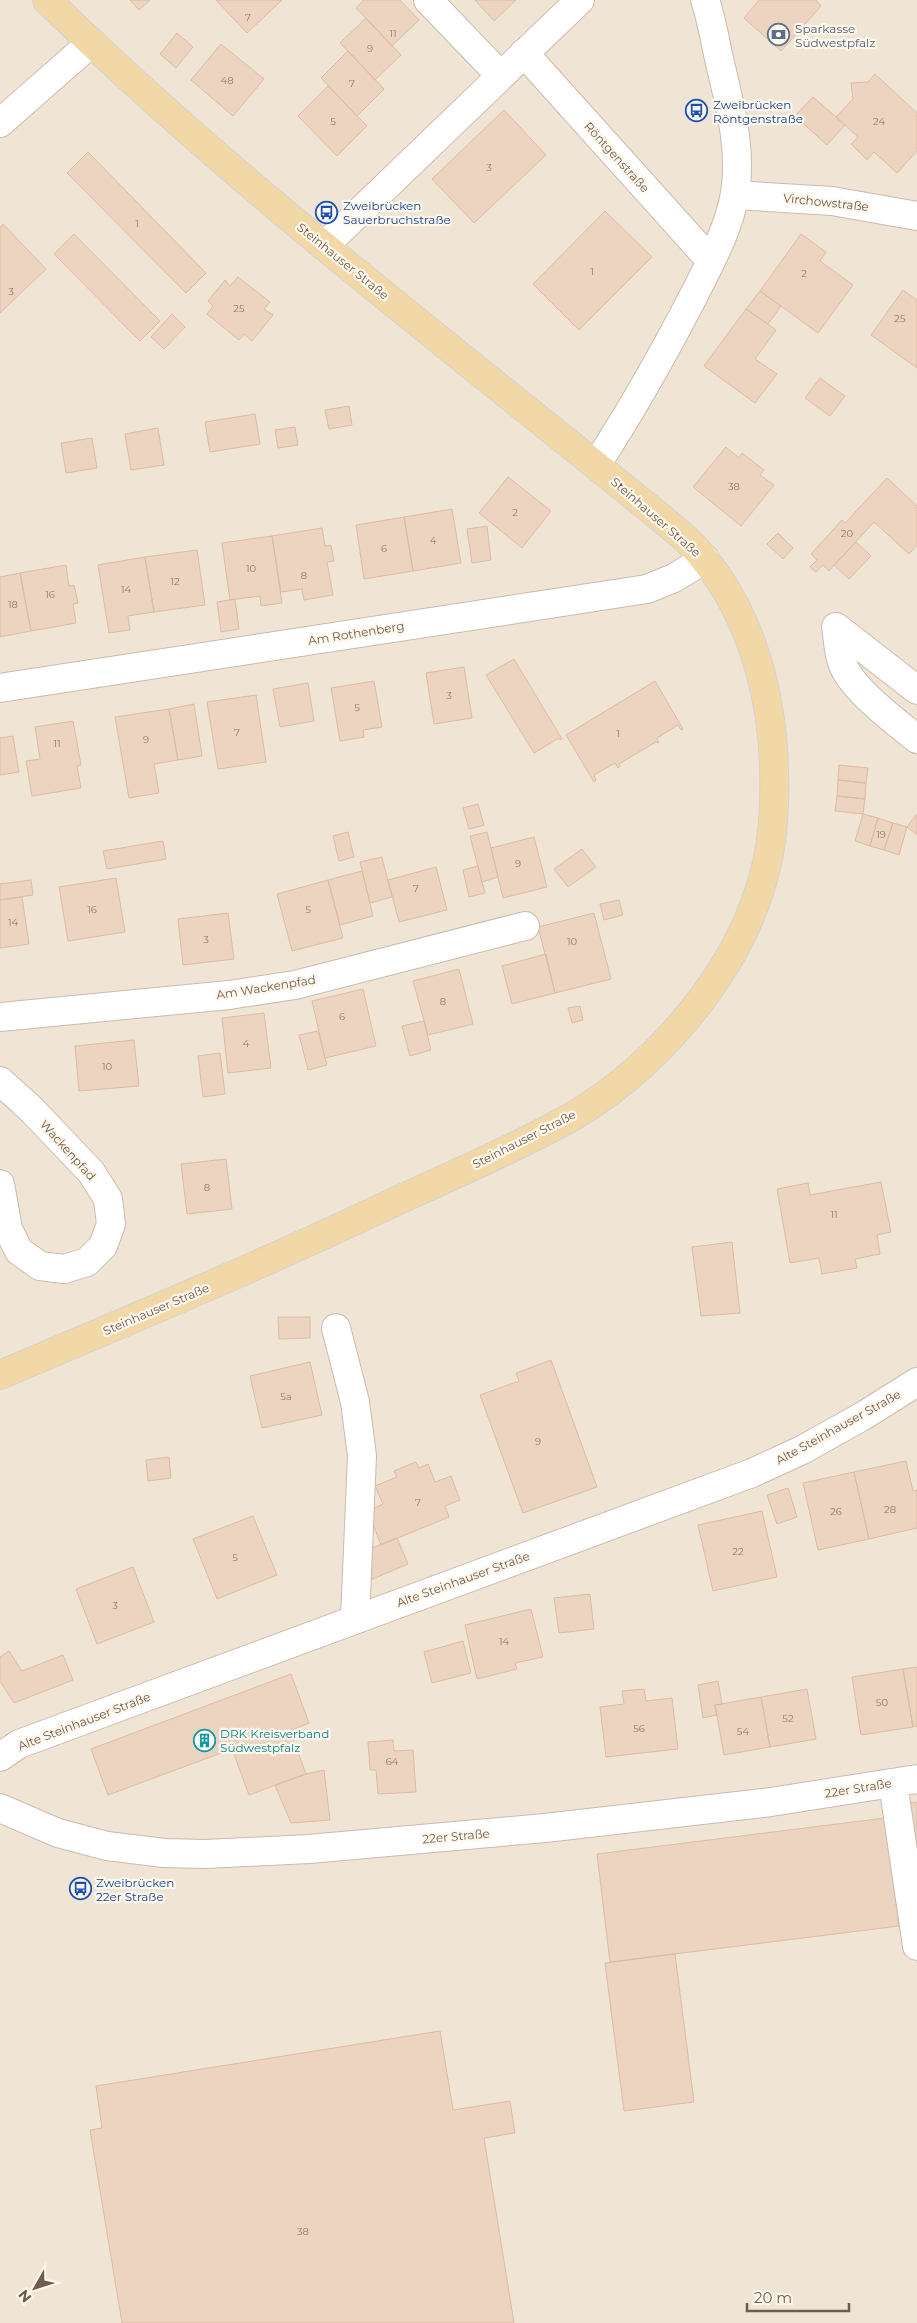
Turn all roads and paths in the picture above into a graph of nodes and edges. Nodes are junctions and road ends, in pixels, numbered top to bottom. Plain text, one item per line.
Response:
1 (47, 0) edge
2 (428, 0) edge
3 (580, 0) edge
4 (705, 0) edge
5 (90, 43) junction
6 (524, 53) junction
7 (500, 75) junction
8 (0, 123) edge
9 (735, 195) junction
10 (917, 216) edge
11 (324, 246) junction
12 (711, 261) junction
13 (596, 466) junction
14 (705, 559) junction
15 (0, 688) edge
16 (917, 690) edge
17 (917, 739) edge
18 (525, 926) dead end
19 (0, 1017) edge
20 (0, 1081) edge
21 (0, 1184) edge
22 (336, 1328) dead end
23 (0, 1375) edge
24 (917, 1382) edge
25 (355, 1619) junction
26 (0, 1757) edge
27 (905, 1781) edge
28 (0, 1808) edge
29 (917, 1946) edge

1 - 5 main road, Steinhauser Straße
2 - 7 street
3 - 6 street
4 - 9 street
5 - 8 street
5 - 11 main road, Steinhauser Straße
6 - 7 street
6 - 12 street, Röntgenstraße
7 - 11 street
9 - 10 street, Virchowstraße
9 - 12 street
11 - 13 main road, Steinhauser Straße
12 - 13 street
13 - 14 main road, Steinhauser Straße
14 - 15 street, Am Rothenberg
14 - 23 main road, Steinhauser Straße
16 - 17 street
18 - 19 street, Am Wackenpfad
20 - 21 street, Wackenpfad
22 - 25 street
24 - 25 street, Alte Steinhauser Straße
25 - 26 street, Alte Steinhauser Straße
27 - 28 street, 22er Straße
27 - 29 street

